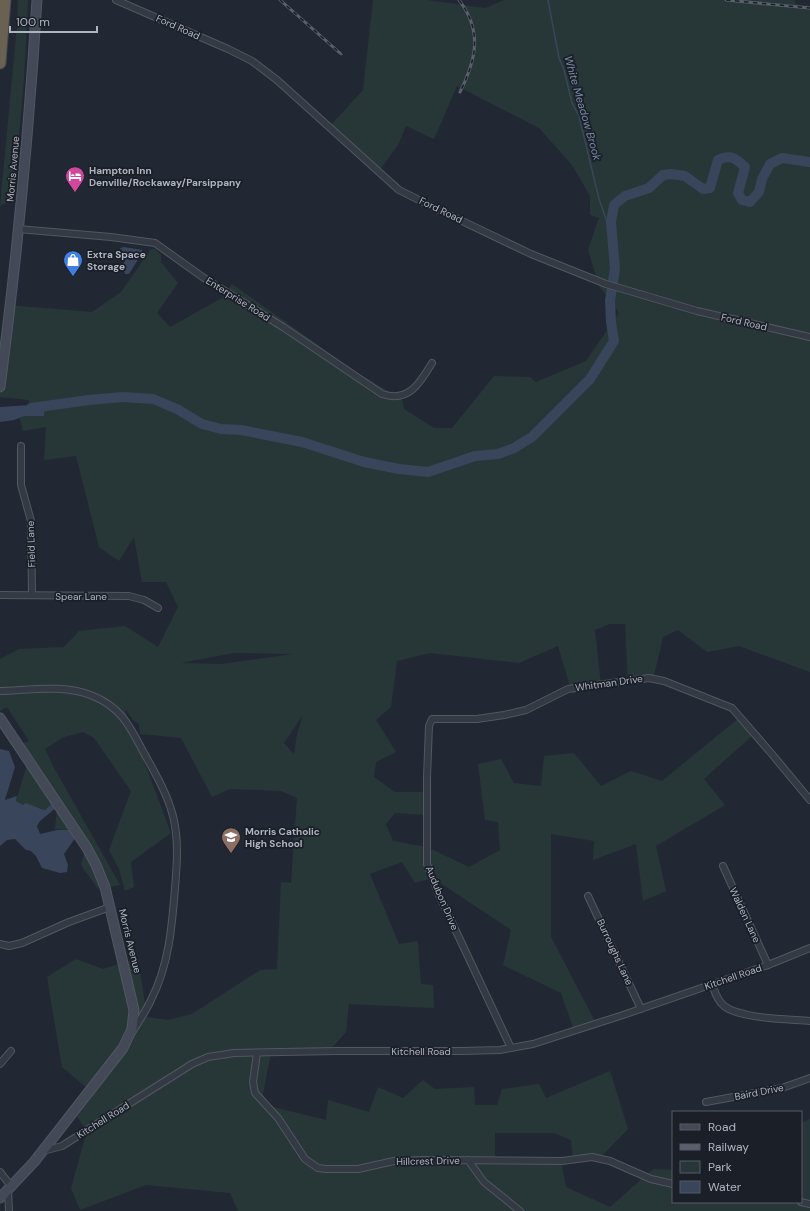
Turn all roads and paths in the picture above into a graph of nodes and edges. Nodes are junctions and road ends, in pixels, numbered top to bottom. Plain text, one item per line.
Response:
1 (5, 0) edge
2 (37, 0) edge
3 (116, 0) edge
4 (0, 63) edge
5 (18, 229) junction
6 (810, 337) edge
7 (432, 363) dead end
8 (0, 387) edge
9 (21, 446) dead end
10 (0, 595) edge
11 (32, 595) junction
12 (158, 608) dead end
13 (0, 691) edge
14 (0, 718) edge
15 (438, 719) joint
16 (810, 800) edge
17 (722, 866) dead end
18 (588, 896) dead end
19 (110, 907) junction
20 (0, 944) edge
21 (810, 948) edge
22 (768, 965) junction
23 (712, 984) junction
24 (641, 1009) junction
25 (810, 1021) edge
26 (130, 1036) junction
27 (511, 1048) junction
28 (11, 1051) dead end
29 (257, 1053) junction
30 (0, 1064) edge
31 (810, 1078) edge
32 (706, 1102) dead end
33 (42, 1152) junction
34 (468, 1160) junction
35 (0, 1172) edge
36 (672, 1184) edge
37 (9, 1188) junction
38 (0, 1198) edge
39 (9, 1211) edge
40 (520, 1211) edge

1 - 4 highway
2 - 5 street, Morris Avenue
3 - 6 street, Ford Road
5 - 7 street, Enterprise Road
5 - 8 street, Morris Avenue
9 - 11 street, Field Lane
10 - 11 street, Spear Lane
11 - 12 street, Spear Lane
13 - 26 street
14 - 19 street, Morris Avenue
15 - 16 street, Whitman Drive
15 - 27 street, Audubon Drive
17 - 22 street, Walden Lane
18 - 24 street, Burroughs Lane
19 - 20 street
19 - 26 street, Morris Avenue
21 - 22 street, Kitchell Road
22 - 23 street, Kitchell Road
23 - 24 street, Kitchell Road
23 - 25 street
24 - 27 street, Kitchell Road
26 - 33 street, Morris Avenue
27 - 29 street, Kitchell Road
28 - 30 street
29 - 33 street, Kitchell Road
29 - 34 street, Hillcrest Drive
31 - 32 street, Baird Drive
33 - 37 street, Morris Avenue
34 - 36 street, Hillcrest Drive
34 - 40 street
35 - 37 street
37 - 38 street, Morris Avenue
37 - 39 street

